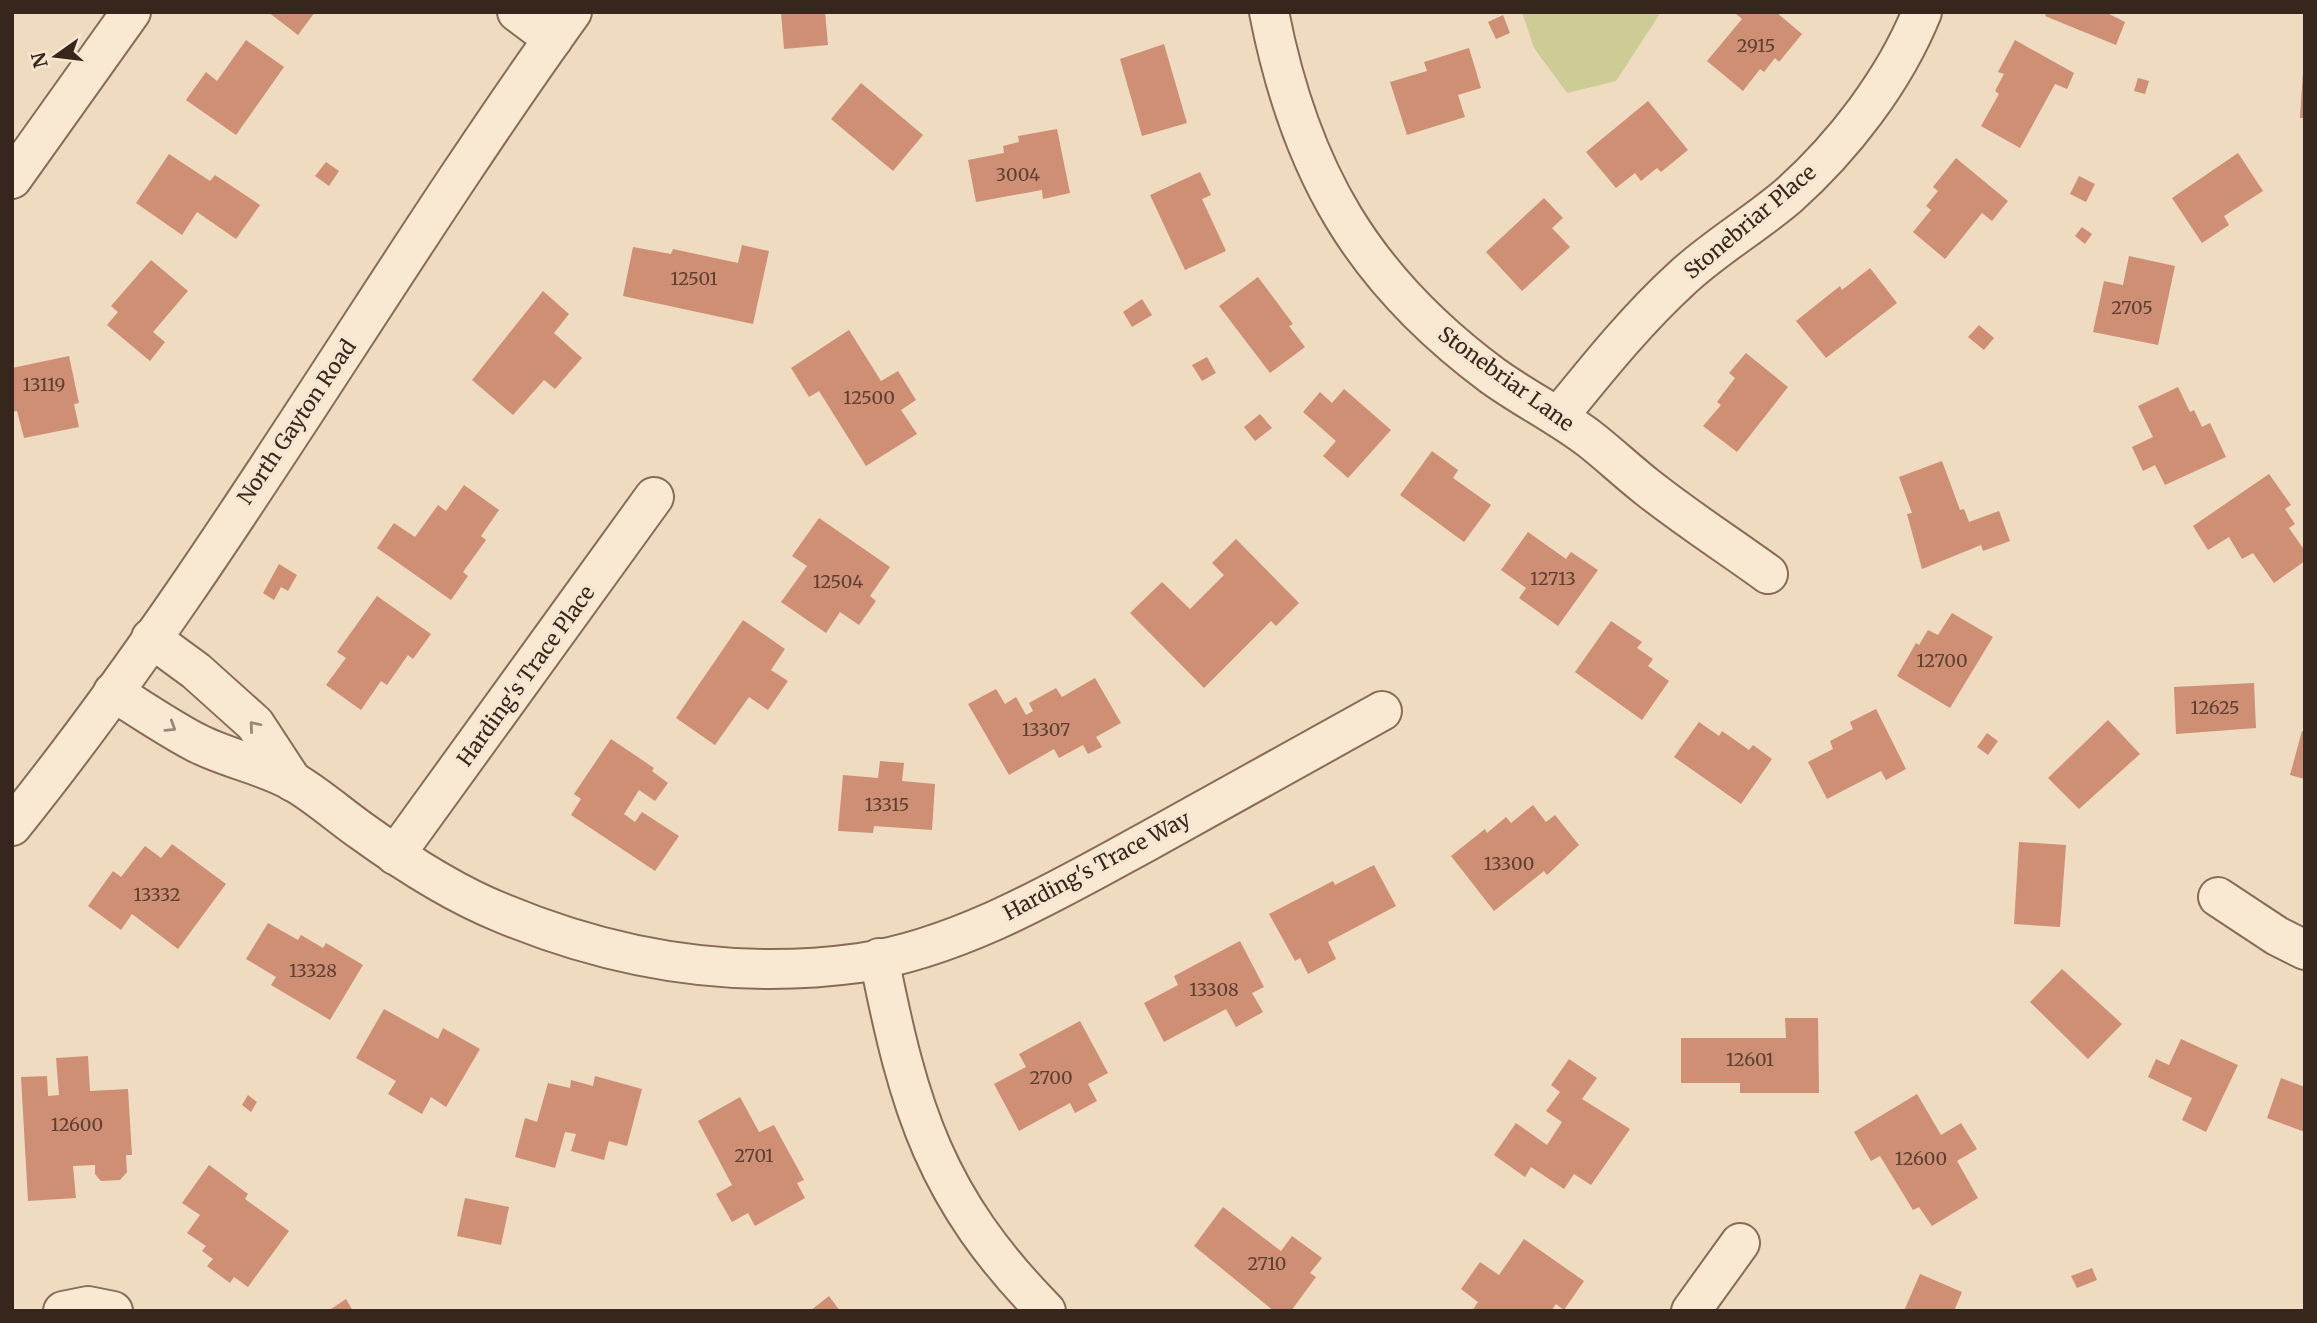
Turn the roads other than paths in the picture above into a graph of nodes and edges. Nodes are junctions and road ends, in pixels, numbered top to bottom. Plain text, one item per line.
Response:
1 (131, 12) edge
2 (517, 12) edge
3 (1269, 12) edge
4 (1922, 12) edge
5 (563, 25) edge
6 (12, 179) edge
7 (1558, 417) junction
8 (654, 497) dead end
9 (1768, 574) dead end
10 (151, 638) junction
11 (113, 692) junction
12 (1382, 711) dead end
13 (293, 782) junction
14 (12, 826) edge
15 (395, 855) junction
16 (2218, 897) dead end
17 (2305, 950) edge
18 (879, 958) junction
19 (1740, 1243) dead end
20 (63, 1311) edge
21 (113, 1311) edge
22 (1046, 1311) edge
23 (1690, 1311) edge

1 - 6 street
2 - 5 street
3 - 7 street, Stonebriar Lane
4 - 7 street, Stonebriar Place
5 - 10 street, North Gayton Road
7 - 9 street, Stonebriar Lane
8 - 15 street, Harding's Trace Place
10 - 11 street, North Gayton Road
13 -> 10 street, Harding's Trace Way
11 -> 13 street, Harding's Trace Way
11 - 14 street, North Gayton Road
12 - 18 street, Harding's Trace Way
13 - 15 street, Harding's Trace Way
15 - 18 street, Harding's Trace Way
16 - 17 street
18 - 22 street
19 - 23 street
20 - 21 street

